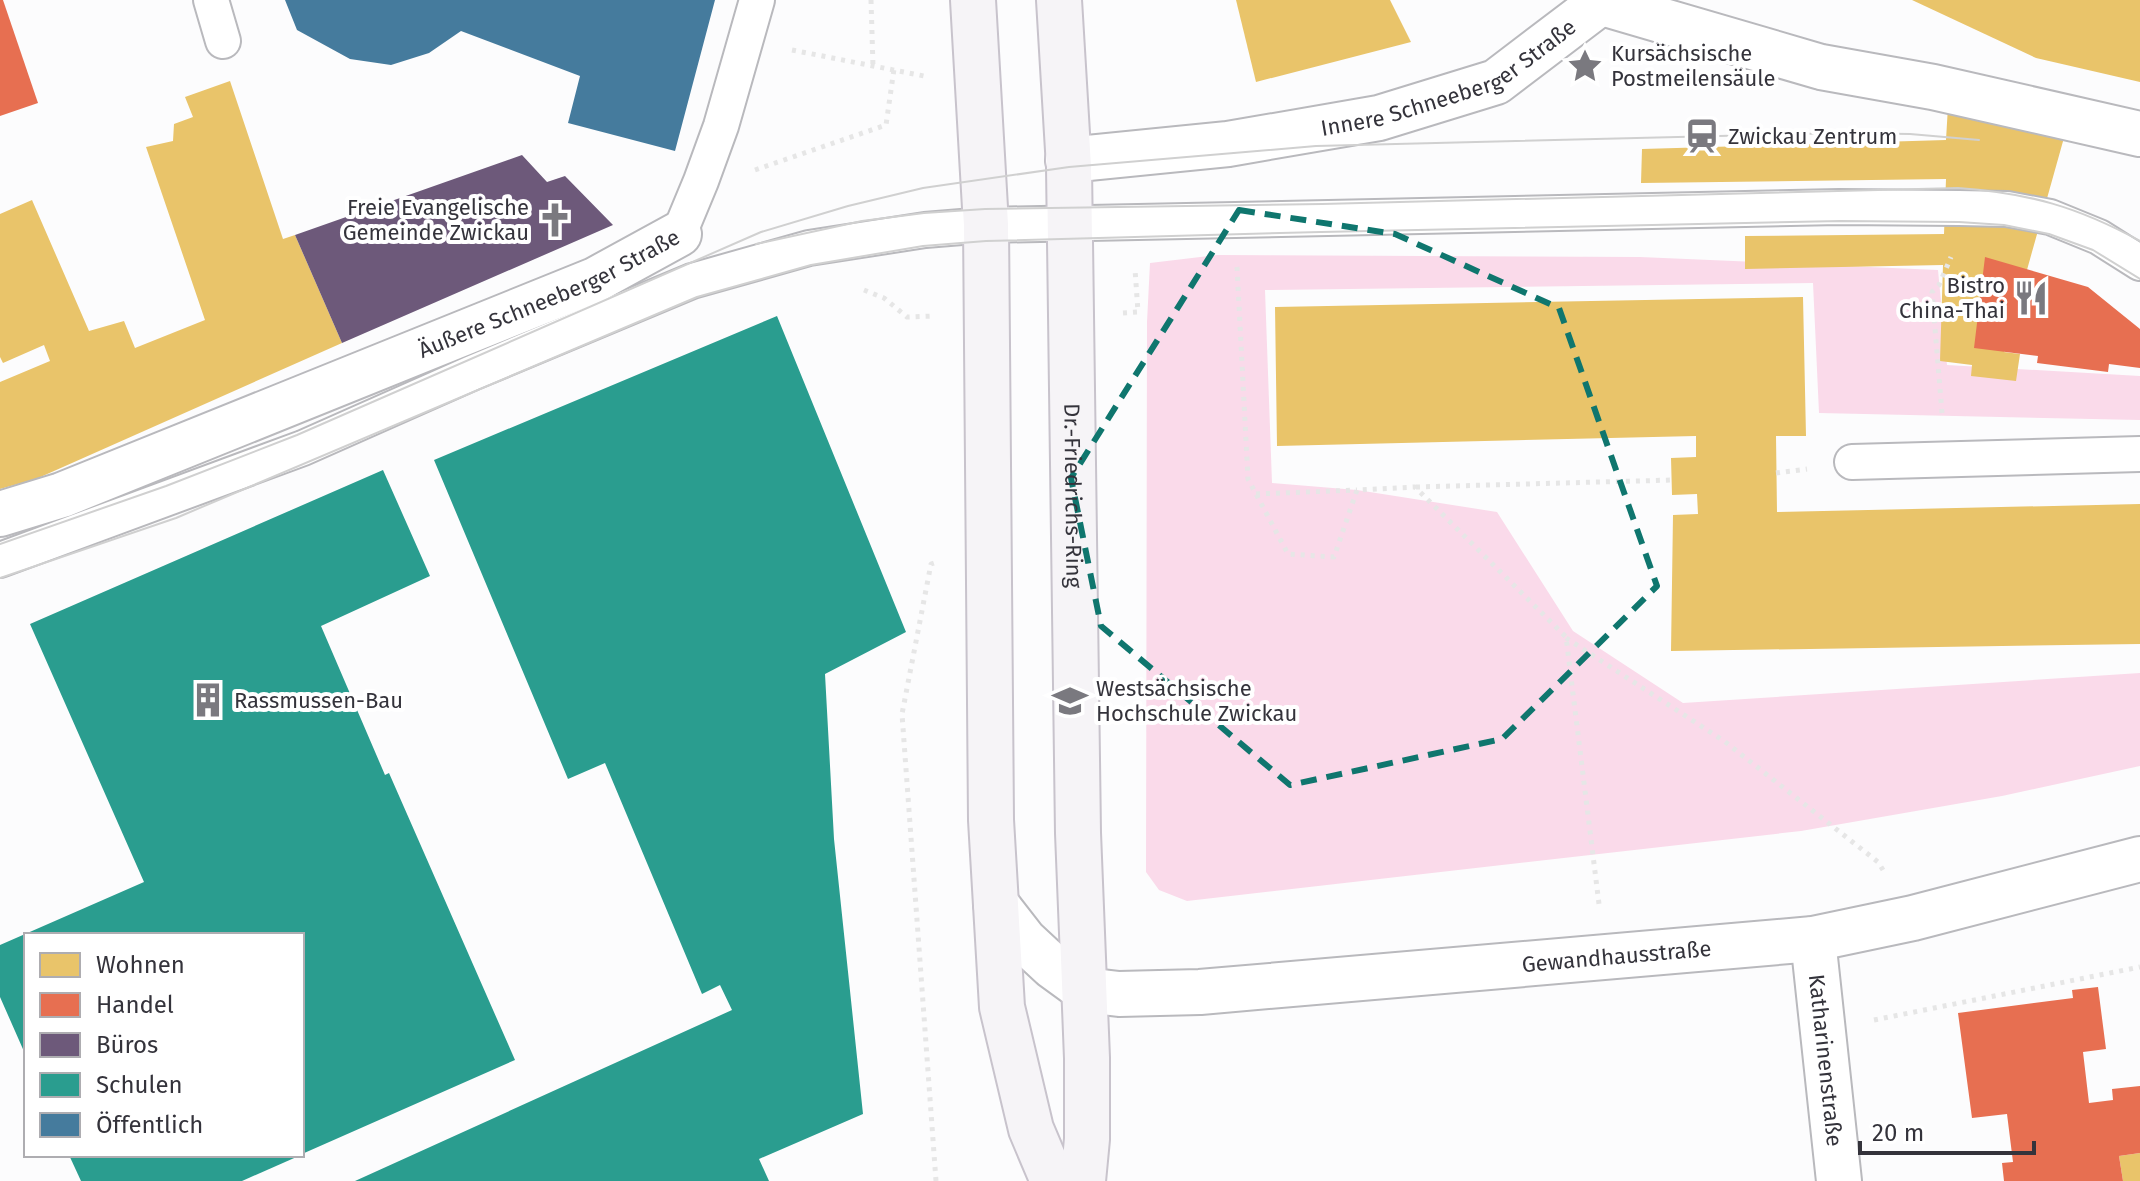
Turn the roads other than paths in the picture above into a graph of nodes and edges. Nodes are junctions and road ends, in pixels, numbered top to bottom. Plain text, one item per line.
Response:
1 (211, 0) edge
2 (757, 0) edge
3 (973, 0) edge
4 (1059, 0) edge
5 (1603, 1) edge
6 (223, 41) dead end
7 (2140, 134) edge
8 (1068, 160) junction
9 (1069, 223) junction
10 (986, 225) junction
11 (679, 234) joint
12 (2140, 263) edge
13 (2140, 454) edge
14 (1852, 462) dead end
15 (0, 514) edge
16 (0, 560) edge
17 (2140, 859) edge
18 (996, 904) junction
19 (1813, 939) junction
20 (1085, 990) junction
21 (1053, 1181) edge
22 (1083, 1181) edge
23 (1839, 1181) edge

1 - 6 lane
2 - 11 lane
3 - 10 main road
4 - 8 main road, Dr.-Friedrichs-Ring
5 - 7 street, Innere Schneeberger Straße
5 - 8 street, Innere Schneeberger Straße
8 - 9 main road, Dr.-Friedrichs-Ring
9 - 10 lane, Äußere Schneeberger Straße
9 - 12 lane, Äußere Schneeberger Straße
9 - 20 main road, Dr.-Friedrichs-Ring
10 - 16 lane, Äußere Schneeberger Straße
10 - 18 main road
11 - 15 street, Äußere Schneeberger Straße
13 - 14 lane
17 - 19 street, Gewandhausstraße
18 - 20 street
18 - 21 main road
19 - 20 street, Gewandhausstraße
19 - 23 street, Katharinenstraße
20 - 22 main road, Dr.-Friedrichs-Ring

